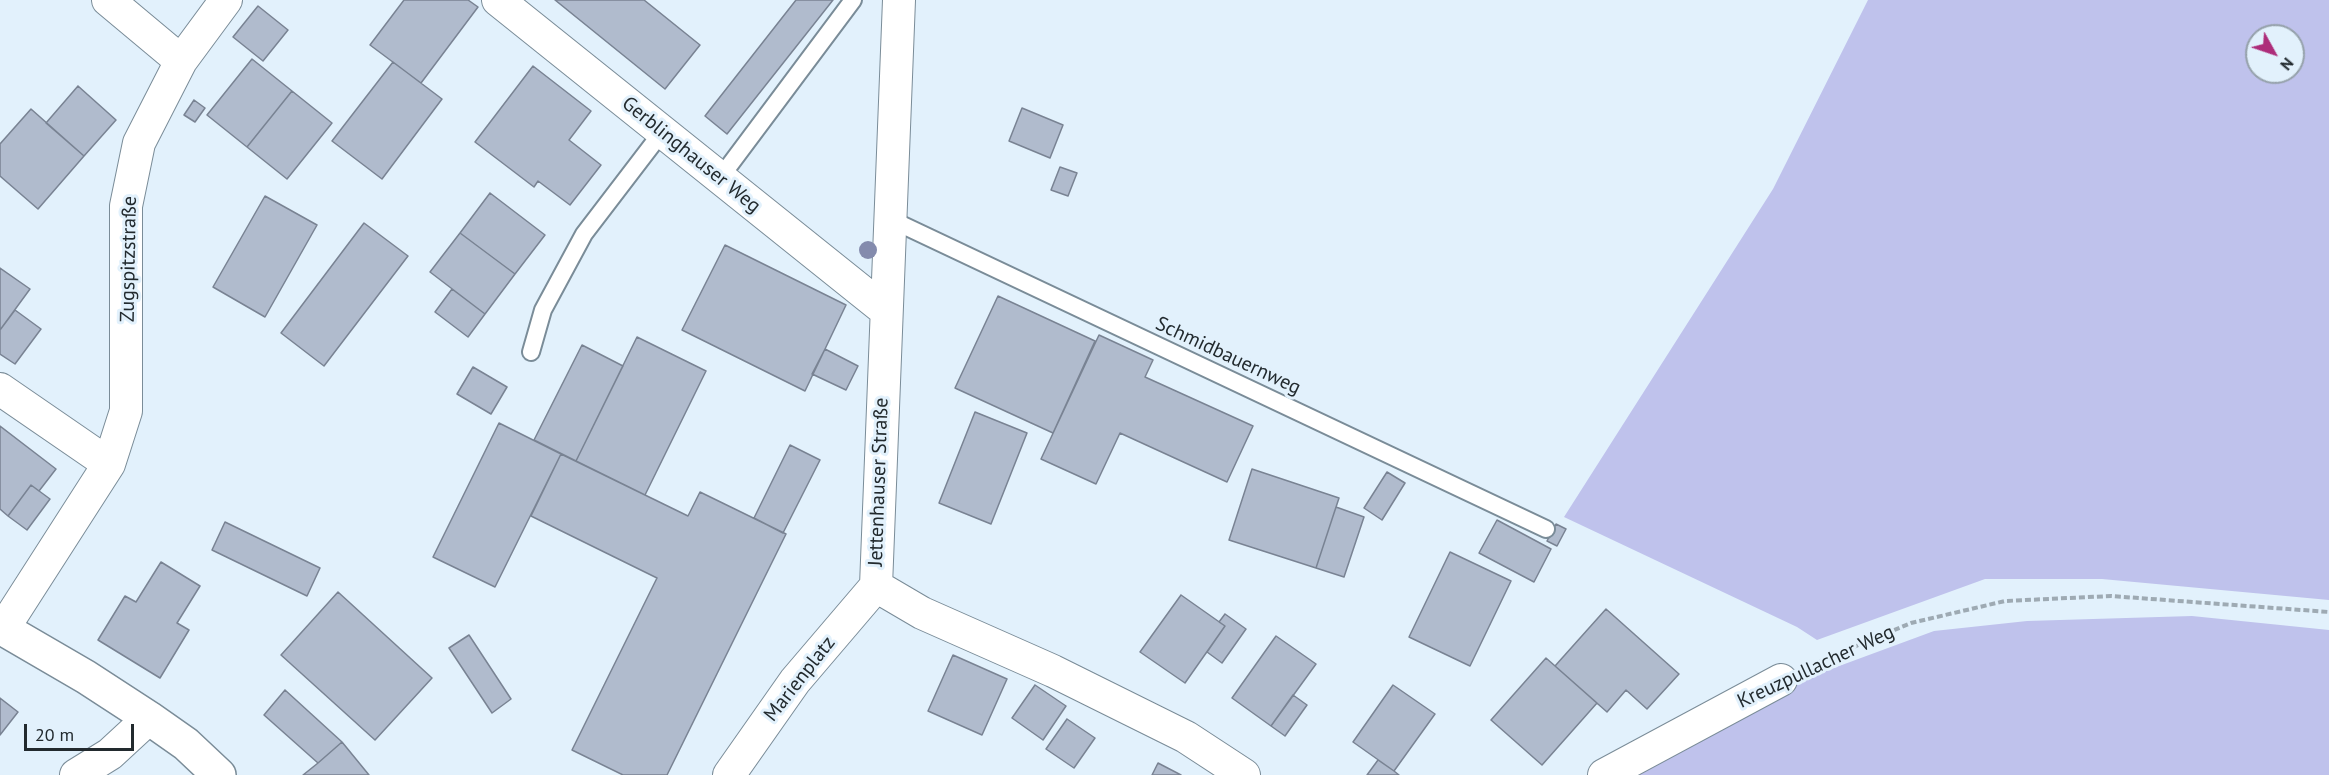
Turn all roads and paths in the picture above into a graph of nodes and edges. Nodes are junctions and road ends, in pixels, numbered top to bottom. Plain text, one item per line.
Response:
1 (108, 0) edge
2 (226, 0) edge
3 (498, 0) edge
4 (853, 0) edge
5 (899, 0) edge
6 (181, 62) junction
7 (662, 132) junction
8 (720, 178) junction
9 (892, 220) junction
10 (885, 310) junction
11 (531, 352) dead end
12 (0, 389) edge
13 (108, 464) junction
14 (1546, 529) dead end
15 (876, 586) junction
16 (2329, 612) edge
17 (2, 628) edge
18 (1780, 680) joint
19 (149, 718) junction
20 (76, 775) edge
21 (219, 775) edge
22 (729, 775) edge
23 (1244, 775) edge
24 (1604, 775) edge

1 - 6 street
2 - 6 street, Zugspitzstraße
3 - 7 street, Gerblinghauser Weg
4 - 8 lane
5 - 9 street, Jettenhauser Straße
6 - 13 street, Zugspitzstraße
7 - 8 street, Gerblinghauser Weg
7 - 11 lane
8 - 10 street, Gerblinghauser Weg
9 - 10 street, Jettenhauser Straße
9 - 14 lane, Schmidbauernweg
10 - 15 street, Jettenhauser Straße
12 - 13 street
13 - 17 street, Zugspitzstraße
15 - 22 street, Marienplatz
15 - 23 street, Jettenhauser Straße
16 - 18 path, Kreuzpullacher Weg
17 - 19 main road
18 - 24 street, Kreuzpullacher Weg
19 - 20 street
19 - 21 main road

